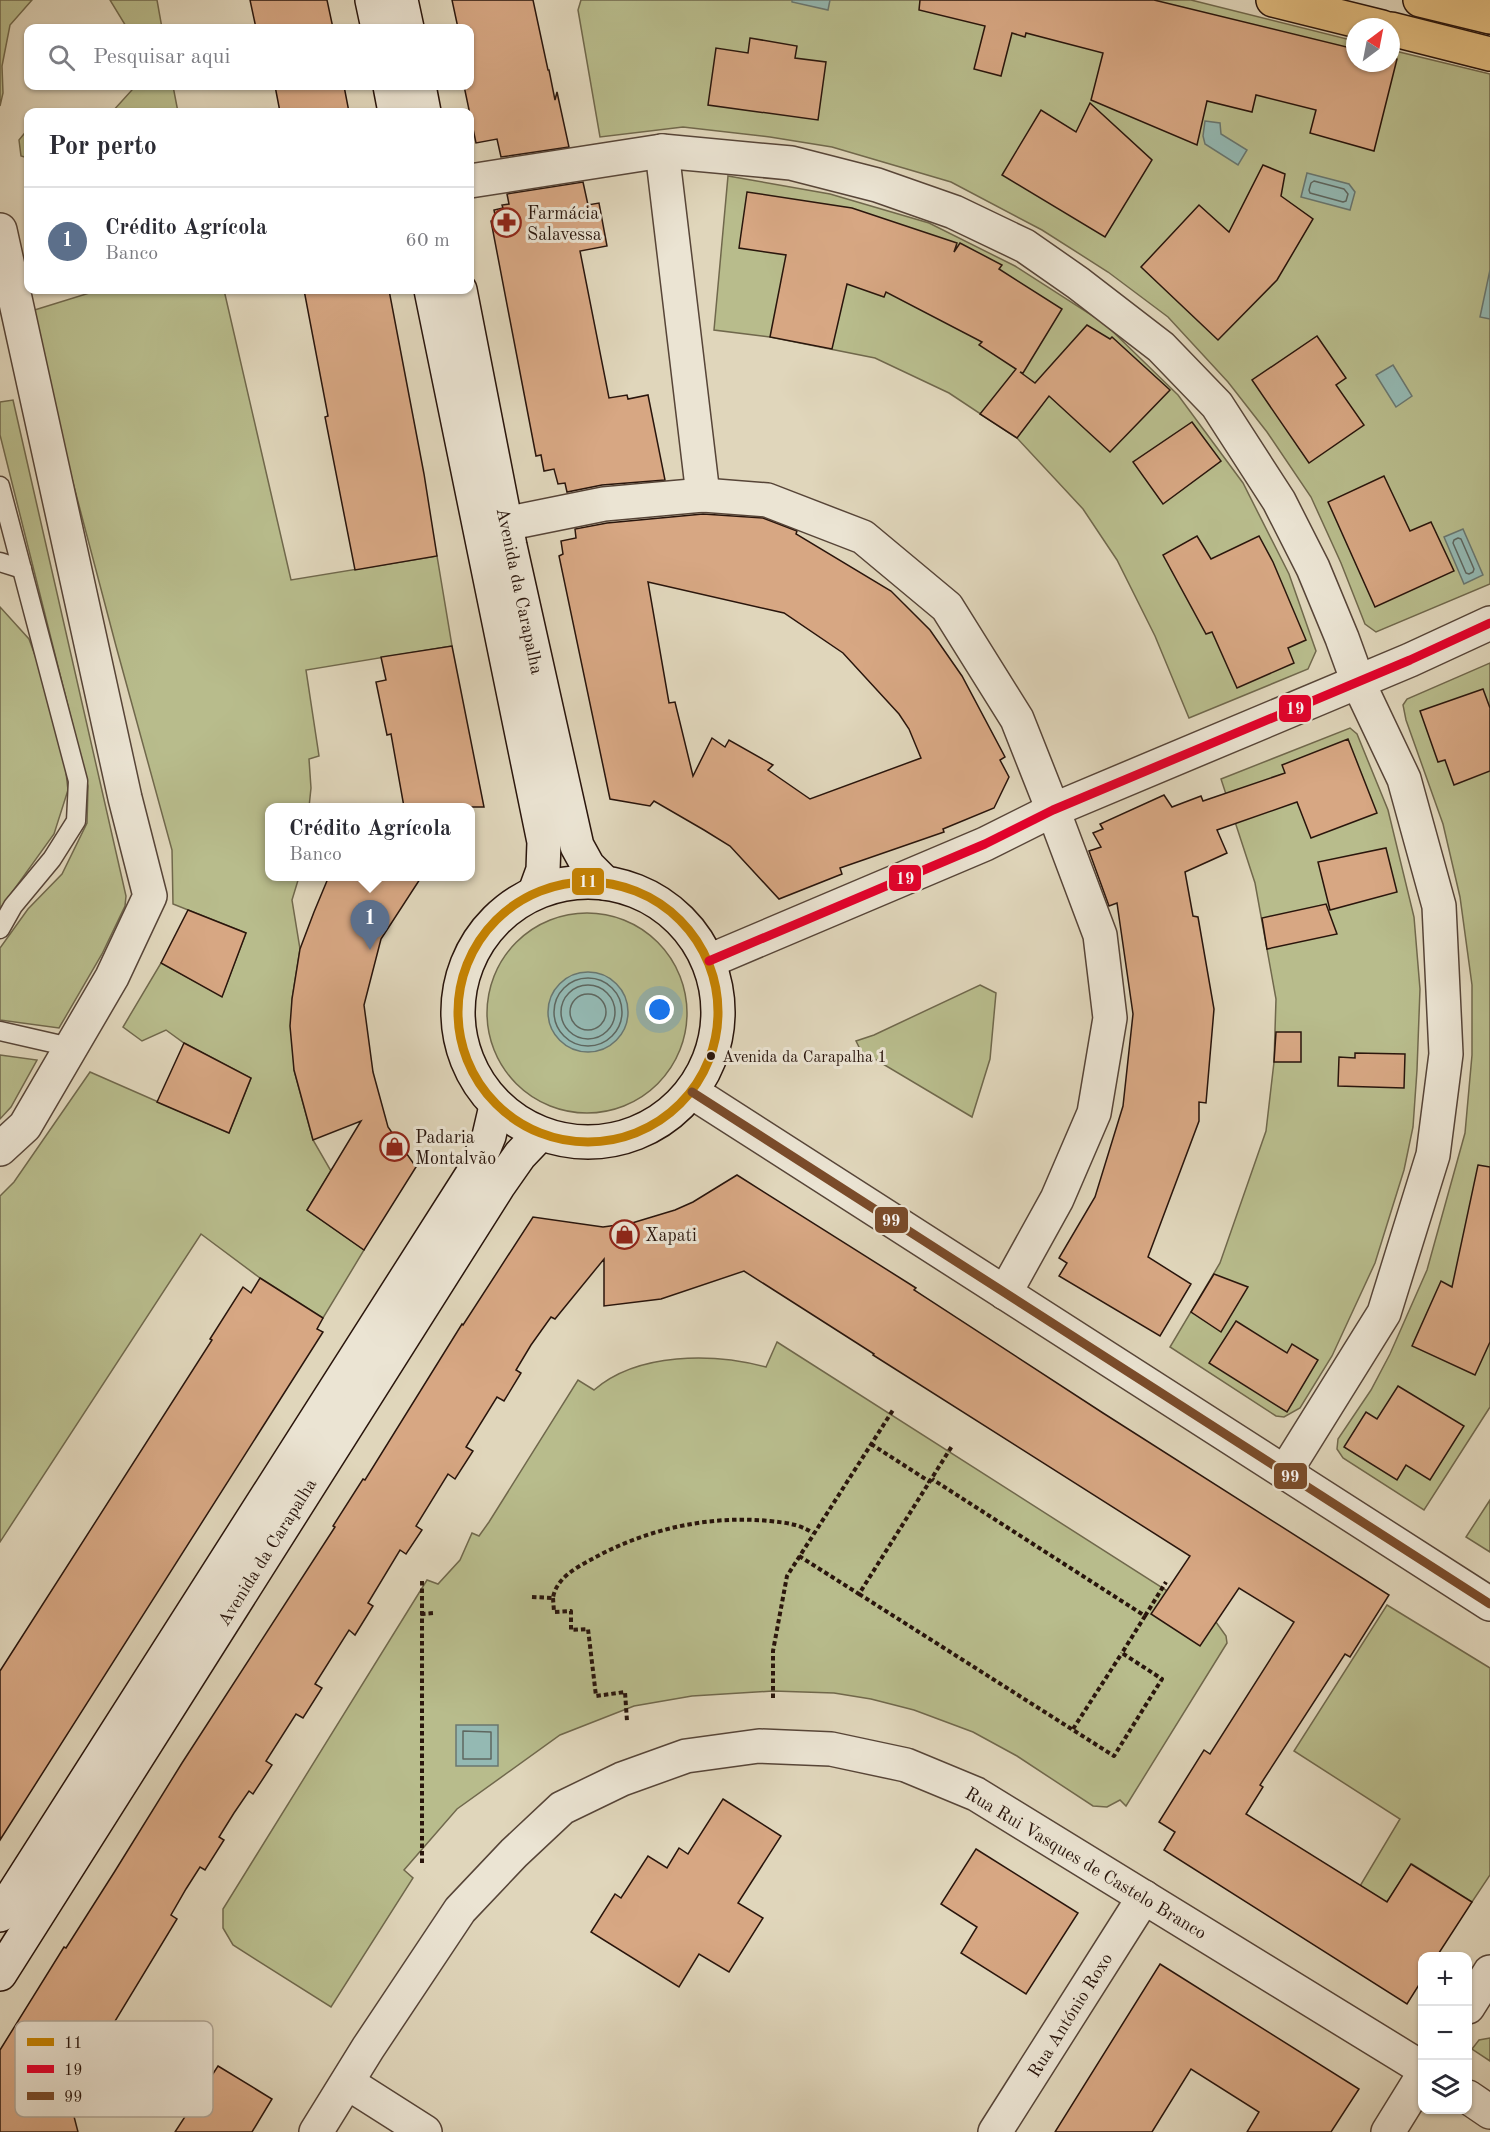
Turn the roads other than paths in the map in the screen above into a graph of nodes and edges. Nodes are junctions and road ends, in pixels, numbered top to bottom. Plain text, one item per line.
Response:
1 (372, 0) edge
2 (401, 0) edge
3 (1273, 0) edge
4 (1420, 0) edge
5 (1490, 17) edge
6 (1346, 18) edge
7 (377, 24) edge
8 (406, 24) edge
9 (1400, 31) edge
10 (1490, 54) edge
11 (391, 90) edge
12 (420, 90) edge
13 (394, 108) edge
14 (423, 108) edge
15 (662, 151) junction
16 (474, 180) edge
17 (0, 230) edge
18 (19, 274) edge
19 (432, 294) edge
20 (461, 294) edge
21 (0, 486) edge
22 (703, 495) junction
23 (505, 524) junction
24 (0, 562) edge
25 (22, 569) junction
26 (1490, 622) edge
27 (1358, 682) junction
28 (1053, 810) junction
29 (605, 883) junction
30 (535, 892) junction
31 (0, 929) edge
32 (709, 961) junction
33 (0, 1031) edge
34 (70, 1047) junction
35 (692, 1092) junction
36 (496, 1106) junction
37 (540, 1134) junction
38 (0, 1149) edge
39 (1005, 1293) junction
40 (1285, 1472) junction
41 (1490, 1604) edge
42 (1144, 1897) junction
43 (0, 1915) edge
44 (1490, 1972) edge
45 (0, 1974) edge
46 (1468, 2006) edge
47 (1418, 2066) edge
48 (348, 2083) junction
49 (1418, 2083) edge
50 (1472, 2100) edge
51 (1490, 2112) edge
52 (316, 2132) edge
53 (425, 2132) edge
54 (995, 2132) edge
55 (1388, 2132) edge

1 - 7 street
2 - 8 street
3 - 6 main road
4 - 5 main road
9 - 10 main road
11 - 13 street
12 - 14 street
15 - 16 street
15 - 22 street
15 - 27 street
17 - 18 street
18 - 34 street
19 - 30 street
20 - 23 street, Avenida da Carapalha
21 - 25 lane
22 - 23 street
22 - 28 street
23 - 29 street, Avenida da Carapalha
24 - 25 lane
25 - 31 lane
26 - 27 street
27 - 28 street
27 - 40 street
28 - 32 street
28 - 39 street
29 - 30 street
29 - 32 street
30 - 36 street
32 - 35 street
33 - 34 lane
34 - 38 street
35 - 37 street
35 - 39 street
36 - 37 street
36 - 43 street, Avenida da Carapalha
37 - 45 street, Avenida da Carapalha
39 - 40 street
40 - 41 street
42 - 47 street, Rua Rui Vasques de Castelo Branco
42 - 48 street, Rua Rui Vasques de Castelo Branco
42 - 54 street, Rua António Roxo
44 - 46 street
48 - 52 street, Rua Rui Vasques de Castelo Branco
48 - 53 street
49 - 55 street
50 - 51 street

